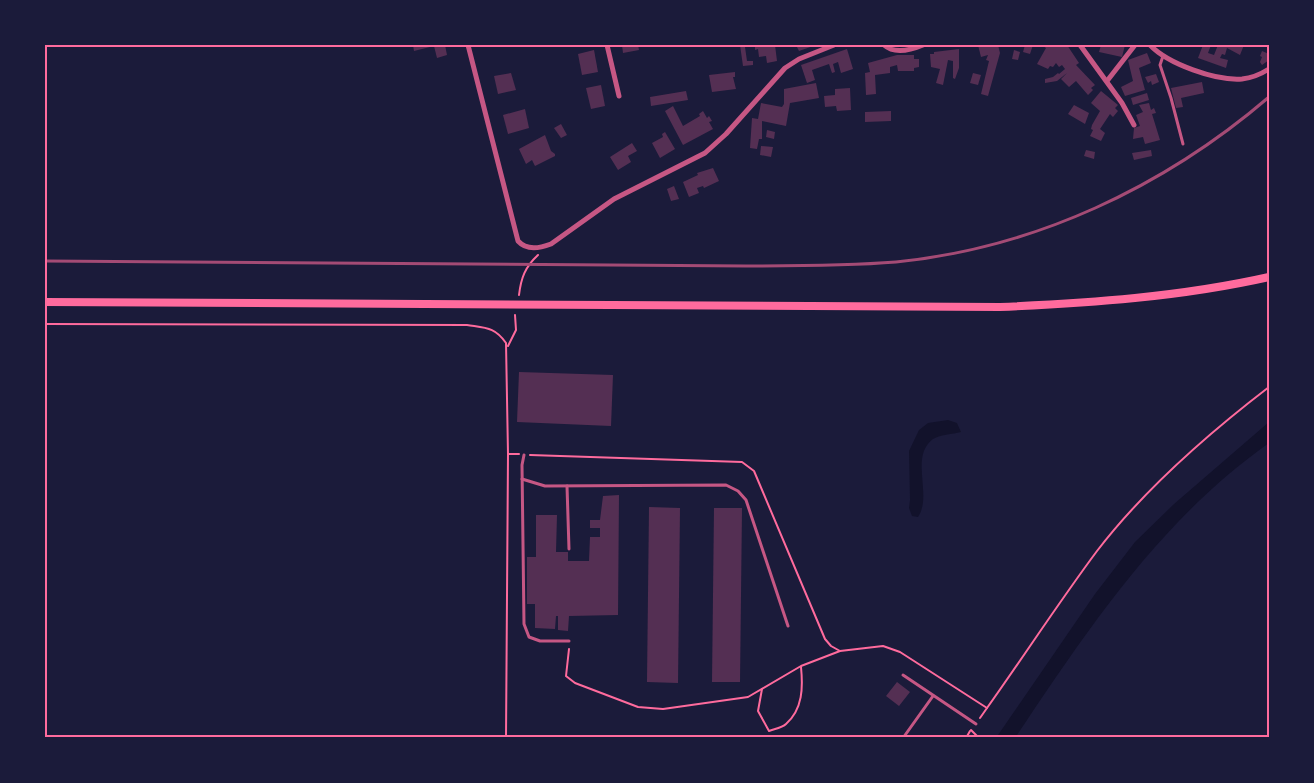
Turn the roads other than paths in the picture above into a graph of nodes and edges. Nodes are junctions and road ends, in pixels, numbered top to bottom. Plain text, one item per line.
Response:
1 (468, 45) edge
2 (607, 45) edge
3 (834, 45) edge
4 (884, 45) edge
5 (923, 45) edge
6 (1080, 45) edge
7 (1135, 45) edge
8 (1150, 45) edge
9 (1163, 56) junction
10 (1269, 69) edge
11 (1107, 81) junction
12 (619, 96) dead end
13 (1134, 125) dead end
14 (1183, 144) dead end
15 (1269, 277) edge
16 (45, 302) edge
17 (524, 454) road end
18 (522, 479) junction
19 (567, 486) junction
20 (569, 549) dead end
21 (788, 627) dead end
22 (569, 641) road end
23 (903, 675) dead end
24 (933, 696) junction
25 (976, 724) dead end
26 (903, 738) edge

1 - 3 street
2 - 12 street
4 - 5 street
6 - 11 street
7 - 11 street
8 - 9 street
9 - 10 street
9 - 14 lane
11 - 13 street
15 - 16 main road
17 - 18 lane
18 - 19 lane
18 - 22 lane
19 - 20 lane
19 - 21 lane
23 - 24 lane
24 - 25 lane
24 - 26 lane

